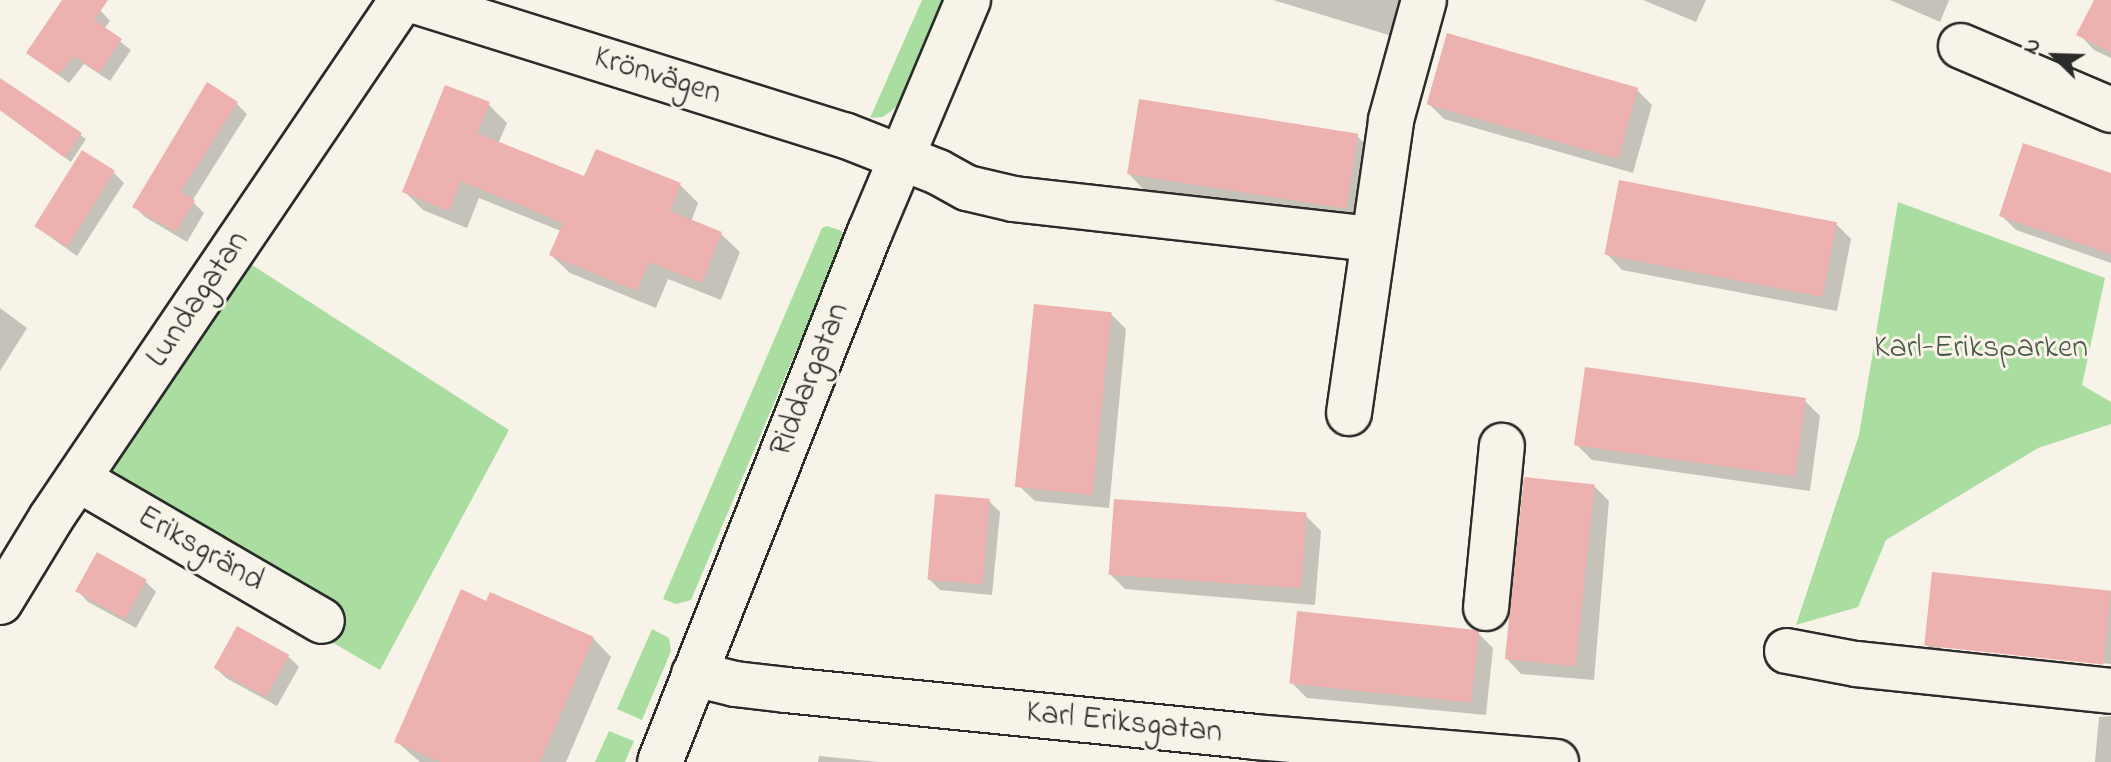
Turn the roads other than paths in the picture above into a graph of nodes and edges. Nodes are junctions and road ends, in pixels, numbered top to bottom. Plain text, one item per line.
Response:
1 (402, 0) edge
2 (412, 0) edge
3 (968, 0) edge
4 (1424, 0) edge
5 (1961, 46) dead end
6 (2111, 110) edge
7 (901, 158) junction
8 (1371, 239) junction
9 (1349, 413) dead end
10 (1502, 446) dead end
11 (78, 479) junction
12 (0, 602) edge
13 (1486, 608) dead end
14 (322, 621) dead end
15 (1787, 651) dead end
16 (694, 674) junction
17 (2111, 691) edge
18 (660, 762) edge
19 (1556, 762) edge

1 - 11 street, Lundagatan
2 - 7 street, Krönvägen
3 - 7 street, Riddargatan
4 - 8 street
5 - 6 street
7 - 8 street, Krönvägen
7 - 16 street, Riddargatan
8 - 9 street
10 - 13 street
11 - 12 street, Lundagatan
11 - 14 street, Eriksgränd
15 - 17 street
16 - 18 street, Riddargatan
16 - 19 street, Karl Eriksgatan

